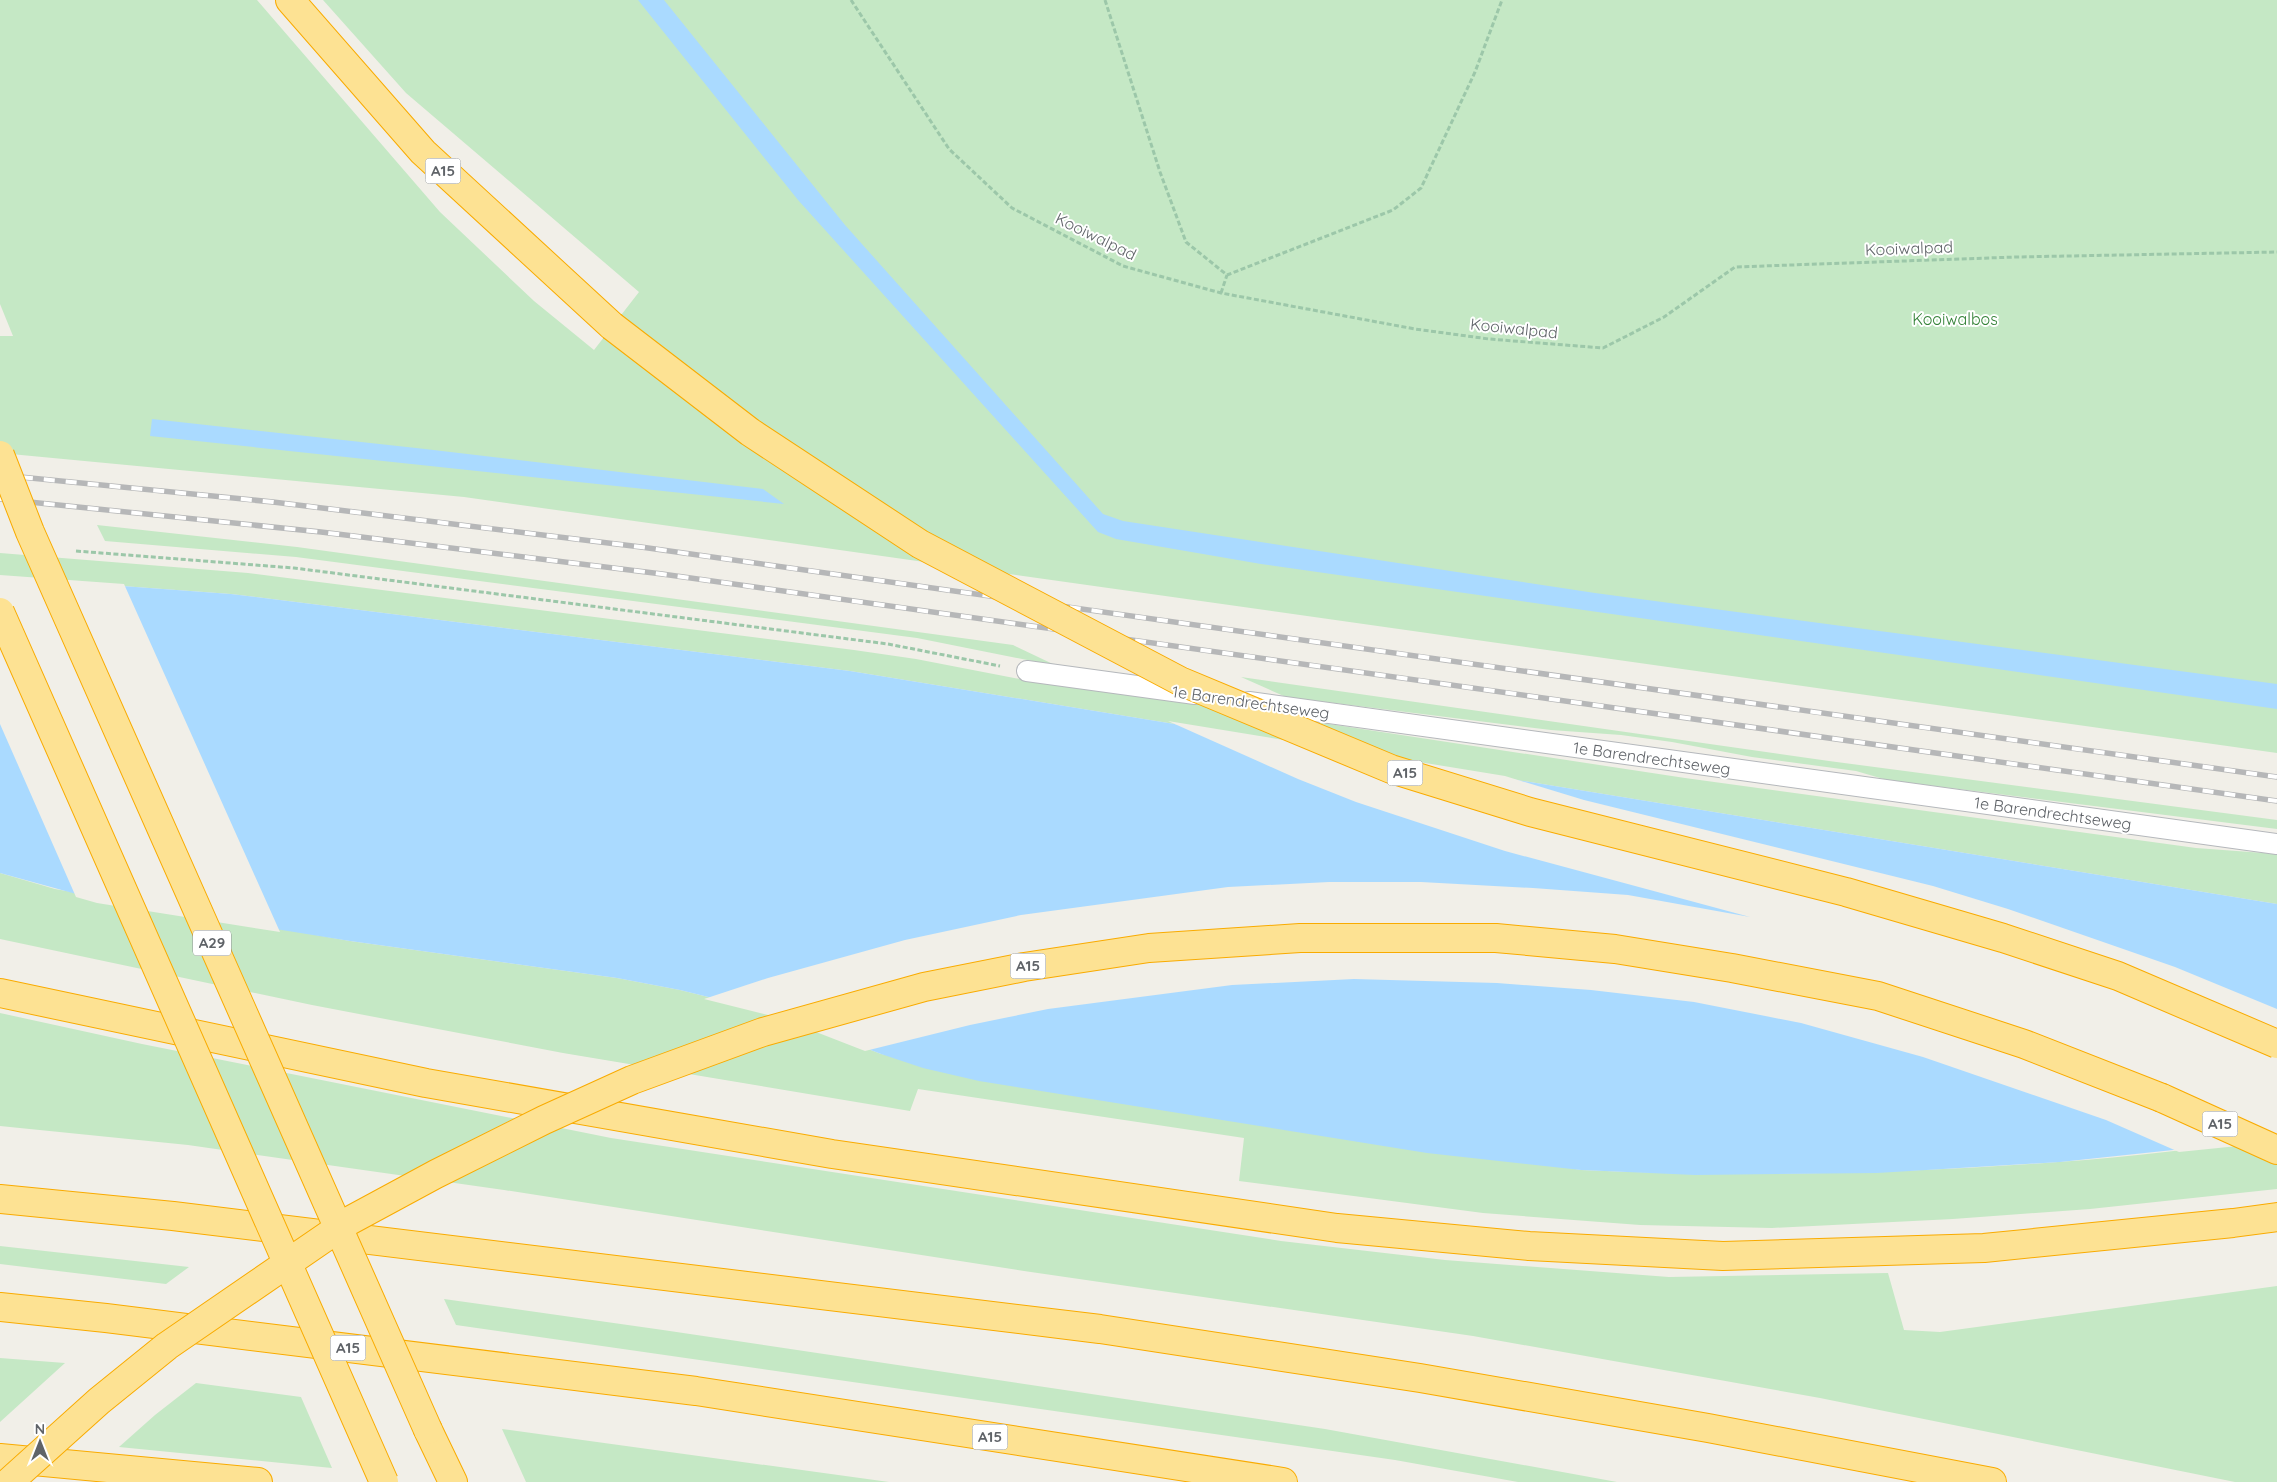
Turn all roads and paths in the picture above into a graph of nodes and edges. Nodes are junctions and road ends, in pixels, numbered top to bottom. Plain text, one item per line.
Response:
1 (290, 0) edge
2 (851, 0) edge
3 (1105, 0) edge
4 (1502, 0) edge
5 (2277, 252) edge
6 (1227, 275) junction
7 (1221, 293) junction
8 (0, 455) edge
9 (69, 550) dead end
10 (0, 612) edge
11 (1027, 671) joint
12 (2277, 844) edge
13 (0, 993) edge
14 (2277, 1044) edge
15 (2277, 1150) edge
16 (0, 1199) edge
17 (2277, 1217) edge
18 (0, 1307) edge
19 (428, 1430) junction
20 (4, 1465) edge
21 (258, 1482) edge
22 (384, 1482) edge
23 (443, 1482) edge
24 (454, 1482) edge
25 (1283, 1482) edge
26 (1992, 1482) edge

1 - 14 highway, A15, bridge
2 - 7 path, Kooiwalpad
3 - 6 path
4 - 6 path
5 - 7 path, Kooiwalpad
6 - 7 path
8 - 19 highway, A29, bridge
9 - 11 path
10 - 22 highway, bridge
11 - 12 lane, 1e Barendrechtseweg
13 - 17 highway
15 - 20 highway, A15, bridge
16 - 26 highway
18 - 25 highway, A15
19 - 23 highway
19 - 24 highway, A29
20 - 21 highway, A15

